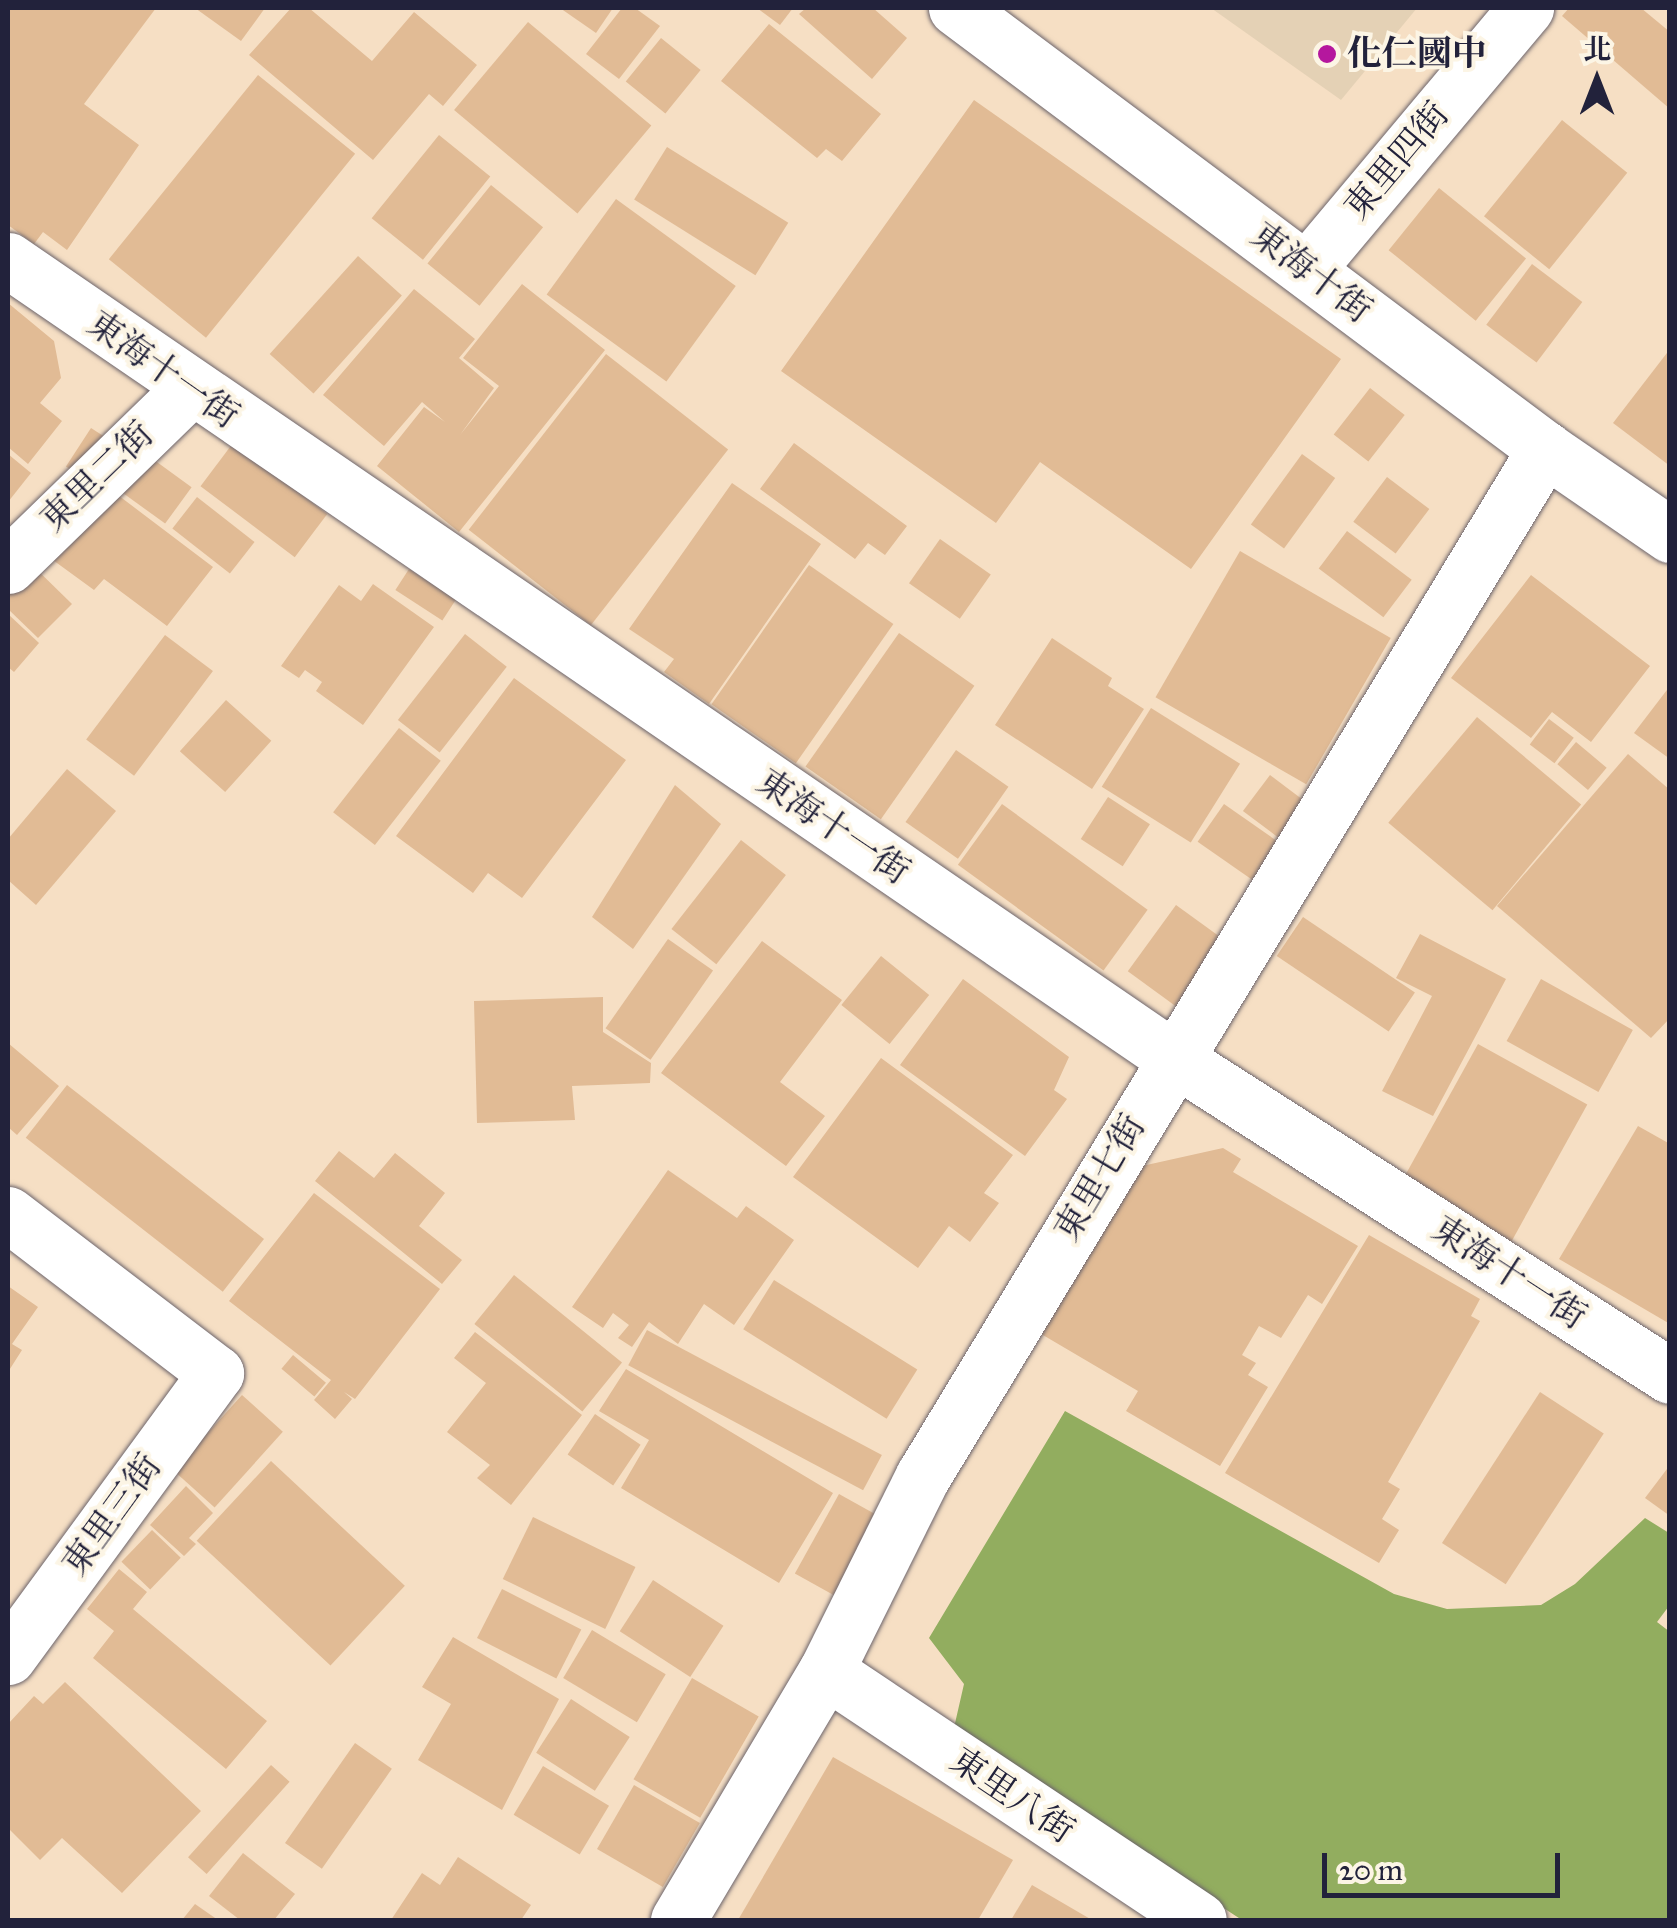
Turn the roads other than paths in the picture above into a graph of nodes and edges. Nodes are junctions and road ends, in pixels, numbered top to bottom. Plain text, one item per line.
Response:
1 (956, 8) edge
2 (1526, 8) edge
3 (8, 260) edge
4 (1307, 270) junction
5 (188, 390) junction
6 (1544, 449) junction
7 (1670, 535) edge
8 (8, 566) edge
9 (1172, 1057) junction
10 (8, 1214) edge
11 (1670, 1376) edge
12 (8, 1657) edge
13 (826, 1671) junction
14 (678, 1920) edge
15 (1199, 1920) edge

1 - 4 street, 東海十街
2 - 4 street, 東里四街
3 - 5 street, 東海十一街
4 - 6 street, 東海十街
5 - 8 street, 東里二街
5 - 9 street, 東海十一街
6 - 7 street, 東海十街
6 - 9 street, 東里七街
9 - 11 street, 東海十一街
9 - 13 street, 東里七街
10 - 12 street, 東里三街
13 - 14 street, 東里七街
13 - 15 street, 東里八街

